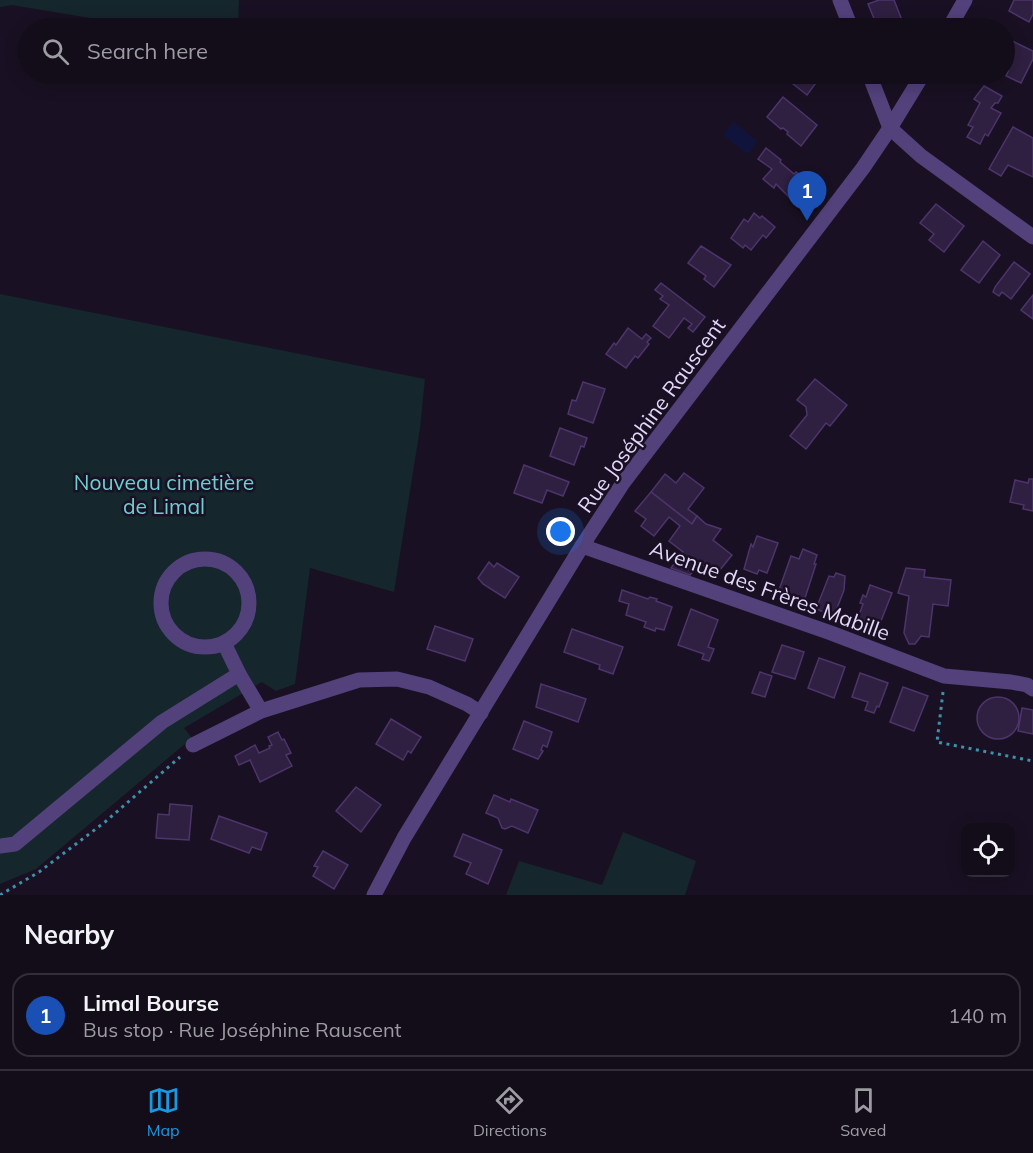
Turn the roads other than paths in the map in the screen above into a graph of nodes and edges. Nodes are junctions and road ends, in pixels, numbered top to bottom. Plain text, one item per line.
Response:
1 (840, 0) edge
2 (965, 0) edge
3 (847, 18) edge
4 (955, 18) edge
5 (873, 84) edge
6 (917, 84) edge
7 (890, 128) junction
8 (1033, 237) edge
9 (582, 546) junction
10 (224, 644) junction
11 (239, 674) junction
12 (1033, 689) edge
13 (261, 711) junction
14 (481, 713) junction
15 (193, 746) road end
16 (0, 846) edge
17 (374, 895) edge

1 - 3 street
2 - 4 street
5 - 7 street
6 - 7 street, Rue Joséphine Rauscent
7 - 8 street
7 - 9 street, Rue Joséphine Rauscent
9 - 12 street, Avenue des Frères Mabille
9 - 14 street, Rue Joséphine Rauscent
10 - 10 street
10 - 11 street
11 - 13 street
11 - 16 street
13 - 14 street
13 - 15 street
14 - 17 street, Rue Joséphine Rauscent

